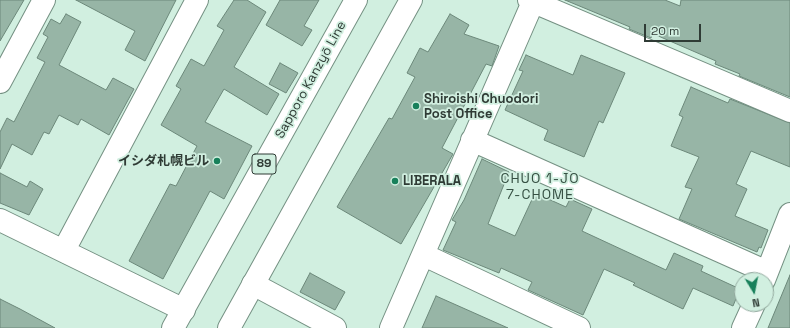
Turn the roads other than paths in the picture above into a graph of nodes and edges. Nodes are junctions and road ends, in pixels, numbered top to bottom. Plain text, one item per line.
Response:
1 (44, 0) edge
2 (197, 0) edge
3 (356, 0) edge
4 (411, 0) edge
5 (531, 1) edge
6 (573, 8) edge
7 (0, 82) edge
8 (790, 112) edge
9 (472, 140) junction
10 (790, 214) edge
11 (0, 220) edge
12 (64, 250) junction
13 (424, 254) junction
14 (757, 272) edge
15 (768, 272) edge
16 (254, 284) junction
17 (750, 312) edge
18 (178, 319) edge
19 (229, 328) edge
20 (335, 328) edge
21 (391, 328) edge
22 (579, 328) edge
23 (743, 328) edge

1 - 7 street
2 - 12 street
3 - 18 street, Sapporo Kanzyō Line / 89
4 - 16 street
5 - 6 street
5 - 9 street
6 - 8 street
9 - 13 street
9 - 14 street
10 - 15 street
11 - 12 street
12 - 18 street
13 - 21 street
13 - 22 street
16 - 19 street
16 - 20 street
17 - 23 street

